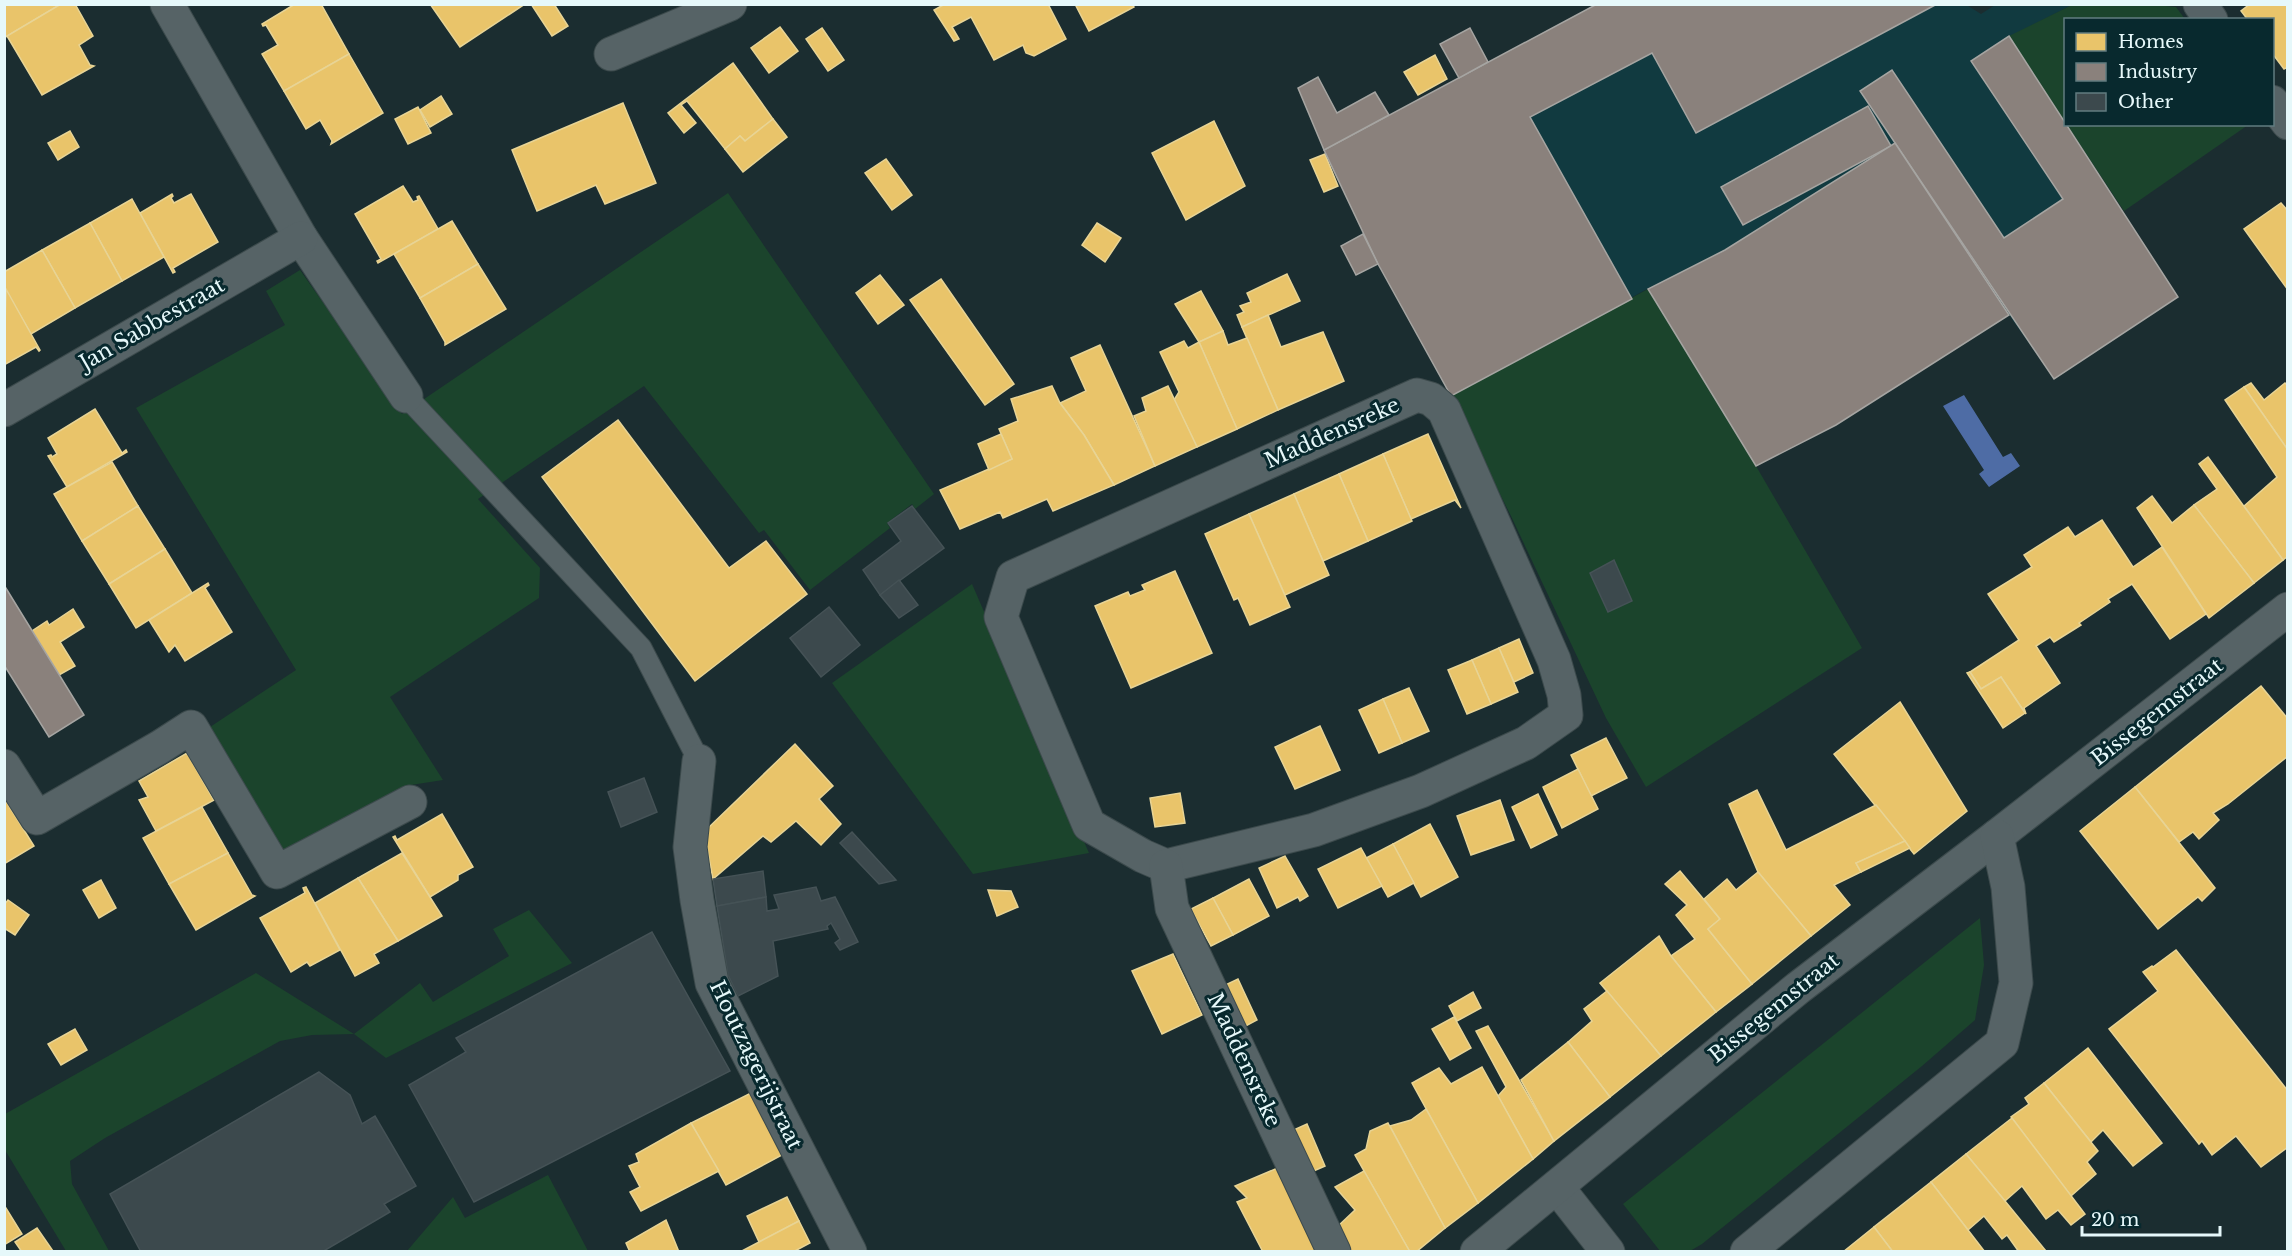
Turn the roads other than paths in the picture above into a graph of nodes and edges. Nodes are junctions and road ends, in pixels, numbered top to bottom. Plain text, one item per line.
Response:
1 (167, 4) edge
2 (730, 4) edge
3 (2200, 4) edge
4 (2210, 18) edge
5 (611, 54) dead end
6 (2274, 105) edge
7 (2288, 123) edge
8 (301, 238) junction
9 (406, 396) joint
10 (4, 410) edge
11 (2288, 609) edge
12 (699, 761) joint
13 (4, 766) edge
14 (410, 802) dead end
15 (1997, 836) junction
16 (1166, 866) junction
17 (1557, 1187) junction
18 (850, 1251) edge
19 (1334, 1251) edge
20 (1477, 1251) edge
21 (1608, 1251) edge
22 (1748, 1251) edge

1 - 8 street
2 - 5 street
3 - 4 street
6 - 7 street
8 - 9 street
8 - 10 street, Jan Sabbestraat
9 - 12 lane
11 - 15 street, Bissegemstraat
12 - 18 street, Houtzagerijstraat
13 - 14 street
15 - 17 street, Bissegemstraat
15 - 22 street
16 - 16 street, Maddensreke
16 - 19 street, Maddensreke
17 - 20 street, Bissegemstraat
17 - 21 street

